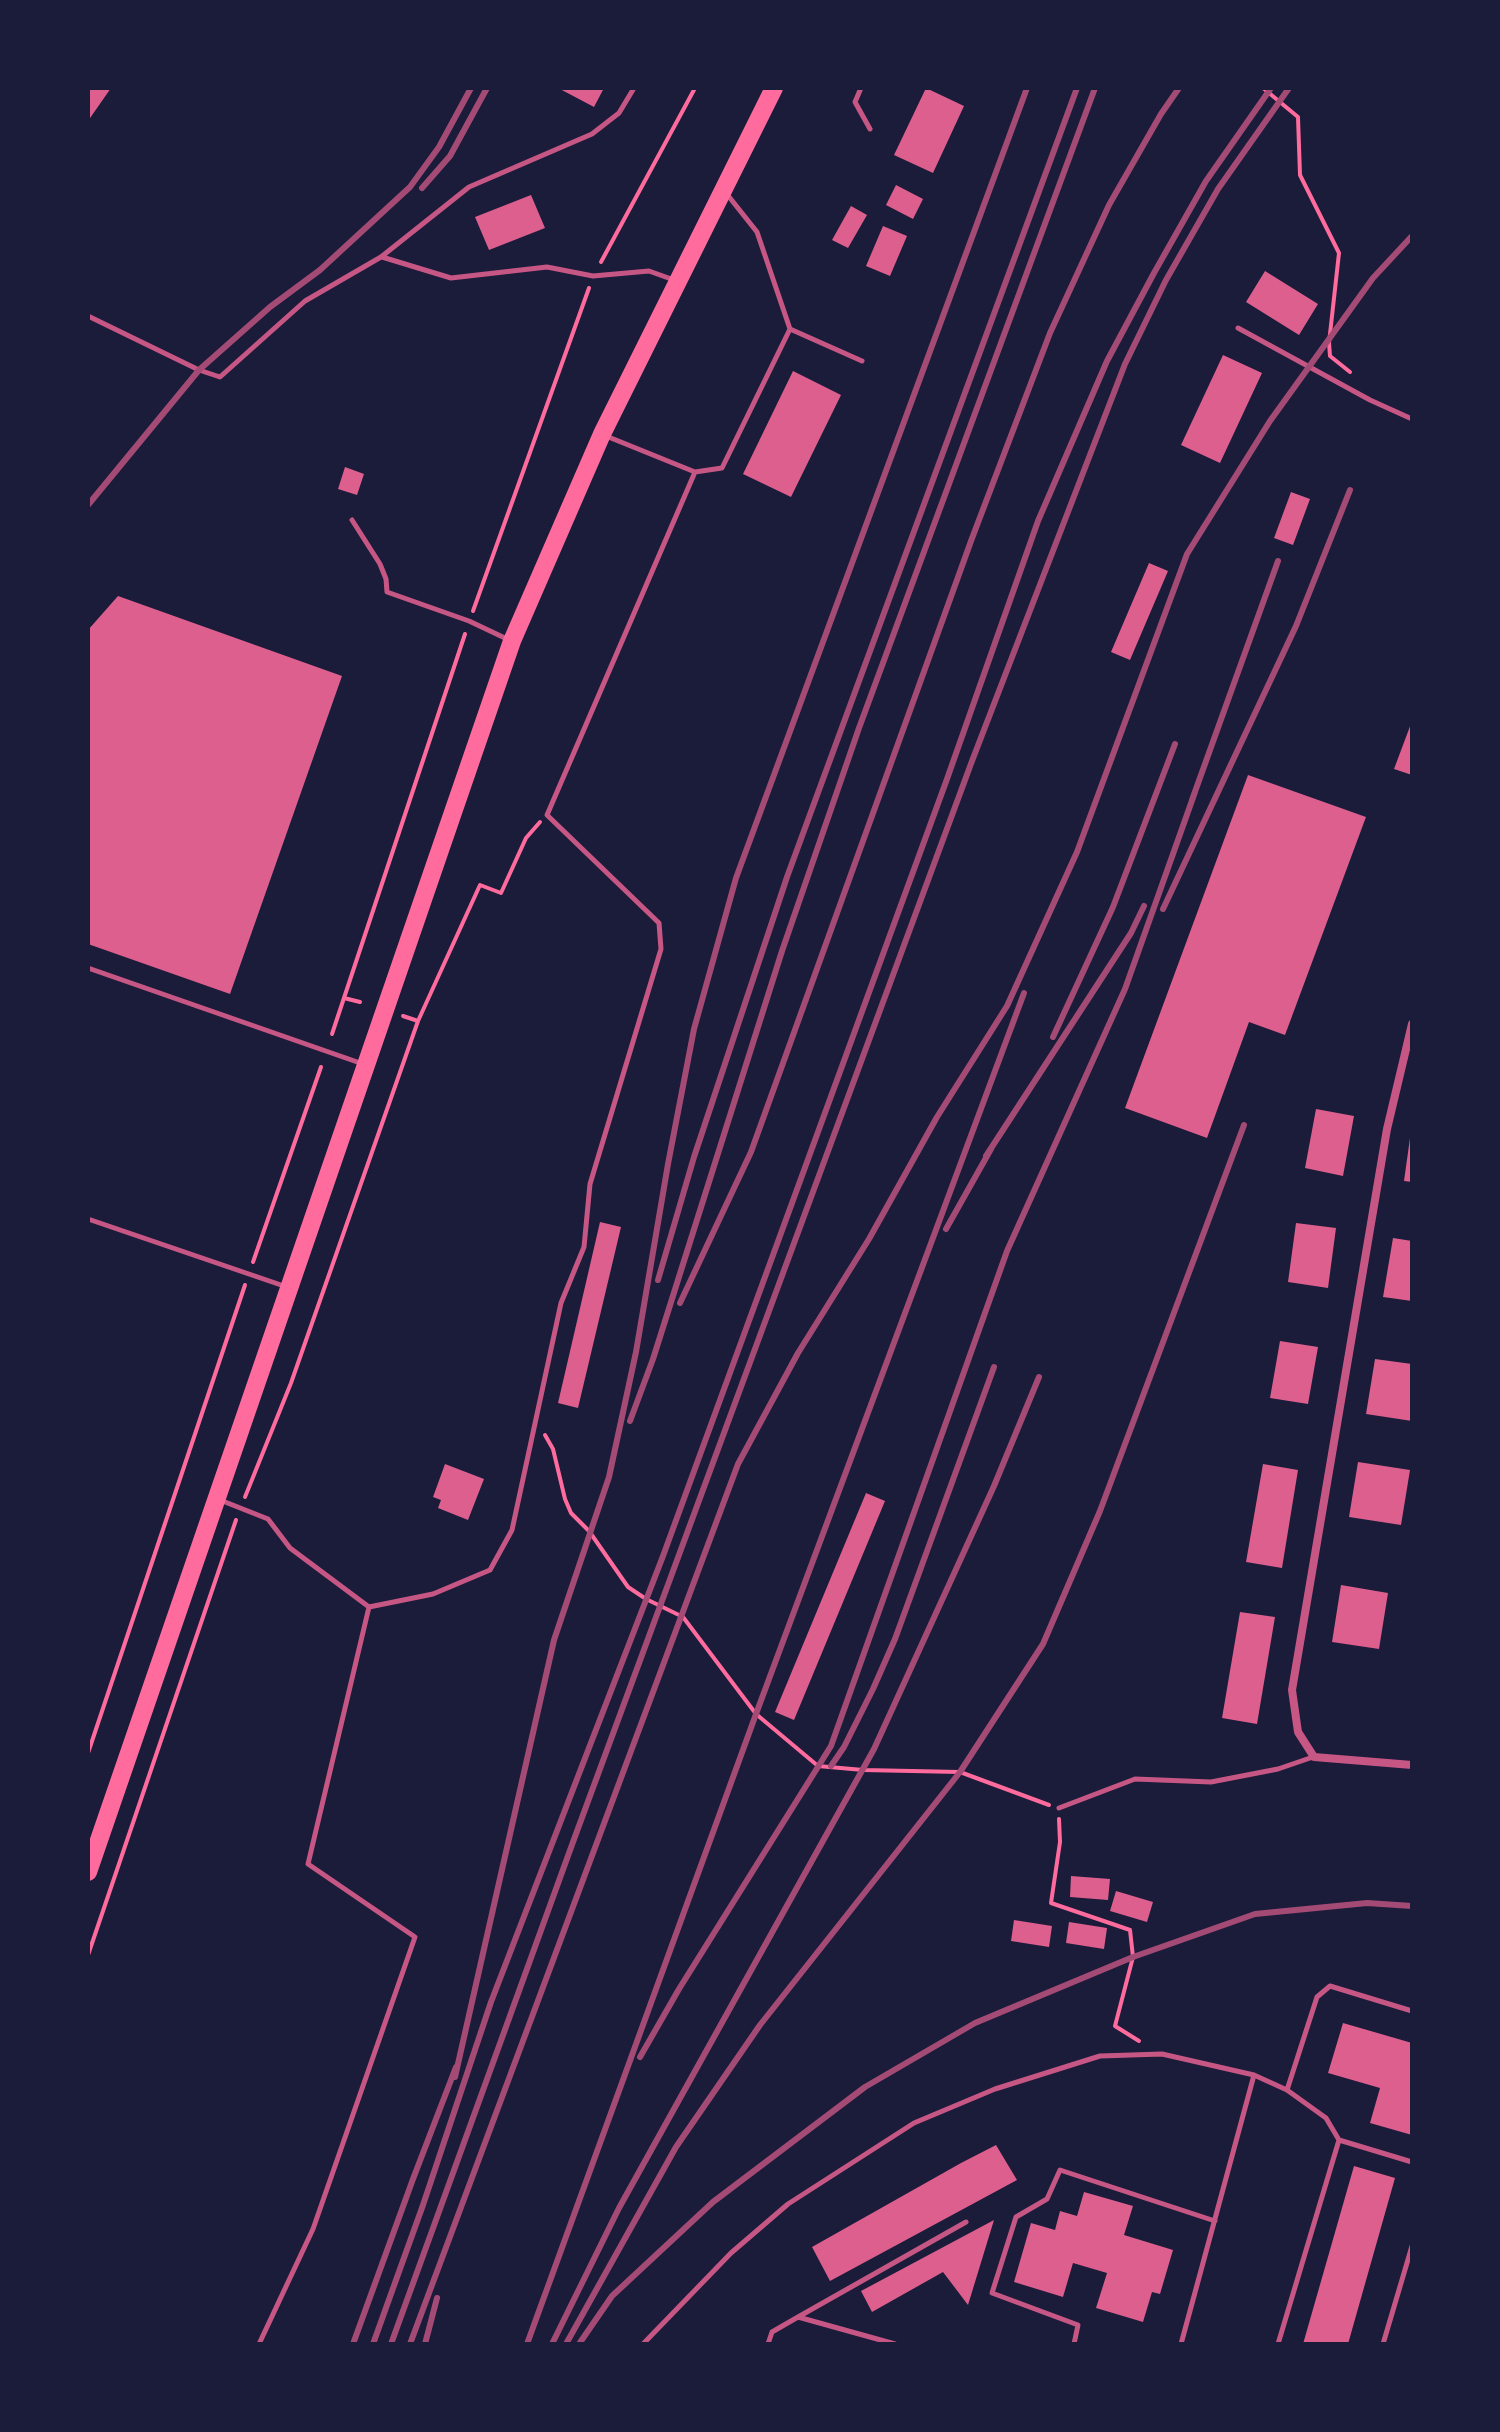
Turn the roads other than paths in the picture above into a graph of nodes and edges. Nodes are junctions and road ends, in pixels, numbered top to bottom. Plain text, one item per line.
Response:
1 (634, 88) edge
2 (774, 88) edge
3 (861, 88) edge
4 (870, 129) dead end
5 (723, 190) junction
6 (381, 257) junction
7 (677, 280) junction
8 (88, 316) edge
9 (1238, 328) dead end
10 (790, 329) junction
11 (862, 361) dead end
12 (1412, 419) edge
13 (602, 434) junction
14 (695, 472) junction
15 (352, 520) dead end
16 (512, 641) junction
17 (88, 968) edge
18 (1412, 1024) edge
19 (367, 1065) junction
20 (88, 1219) edge
21 (289, 1288) junction
22 (215, 1499) junction
23 (369, 1607) junction
24 (1314, 1757) junction
25 (1412, 1765) edge
26 (1059, 1808) road end
27 (88, 1872) edge
28 (1412, 2011) edge
29 (1254, 2075) junction
30 (1287, 2090) junction
31 (1339, 2140) junction
32 (1412, 2162) edge
33 (1215, 2221) junction
34 (966, 2222) dead end
35 (1412, 2246) edge
36 (798, 2317) junction
37 (259, 2344) edge
38 (643, 2344) edge
39 (768, 2344) edge
40 (895, 2344) edge
41 (1074, 2344) edge
42 (1181, 2344) edge
43 (1278, 2344) edge
44 (1383, 2344) edge

1 - 6 lane
2 - 5 highway
3 - 4 lane
5 - 7 highway
5 - 10 lane
6 - 7 lane
6 - 8 lane
7 - 13 highway
9 - 12 lane
10 - 11 lane
10 - 14 lane
13 - 14 lane
13 - 16 highway
14 - 23 lane
15 - 16 lane
16 - 19 highway
17 - 19 lane
18 - 24 street
19 - 21 highway
20 - 21 lane
21 - 22 highway
22 - 23 lane
22 - 27 highway
23 - 37 lane
24 - 25 street
24 - 26 lane
28 - 30 lane
29 - 30 lane
29 - 33 lane
29 - 38 lane
30 - 31 lane
31 - 32 lane
31 - 43 lane
33 - 41 lane
33 - 42 lane
34 - 36 lane
35 - 44 lane
36 - 39 lane
36 - 40 lane

